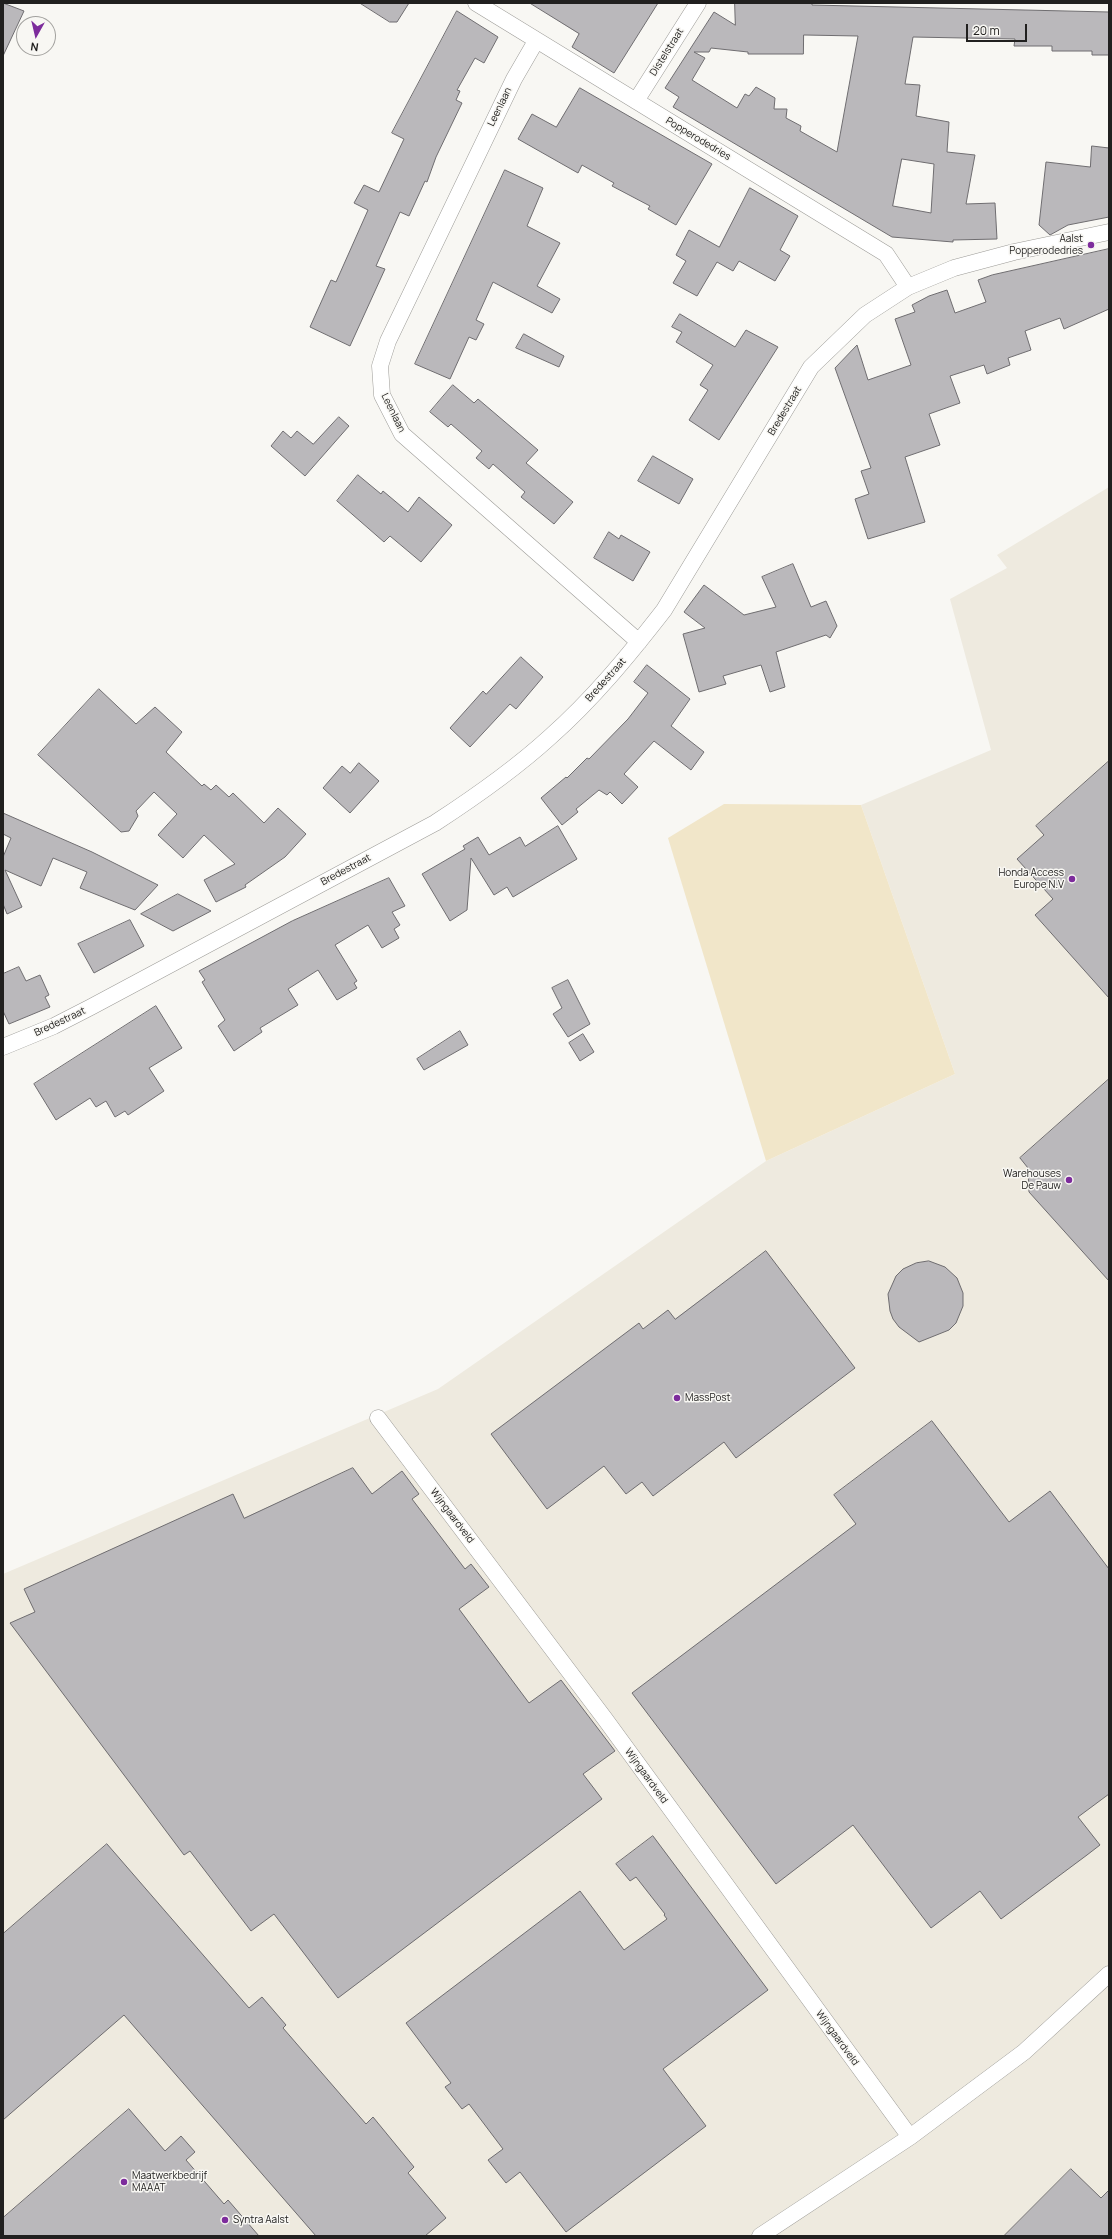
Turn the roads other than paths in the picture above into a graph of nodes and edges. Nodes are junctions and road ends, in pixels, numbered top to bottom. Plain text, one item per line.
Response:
1 (476, 3) edge
2 (698, 3) edge
3 (536, 41) junction
4 (636, 101) junction
5 (1109, 232) edge
6 (908, 287) junction
7 (639, 642) junction
8 (3, 1047) edge
9 (378, 1418) dead end
10 (1109, 1974) edge
11 (910, 2137) junction
12 (760, 2236) edge

1 - 3 street, Popperodedries
2 - 4 street, Distelstraat
3 - 4 street, Popperodedries
3 - 7 street, Leenlaan
4 - 6 street, Popperodedries
5 - 6 street, Bredestraat
6 - 7 street, Bredestraat
7 - 8 street, Bredestraat
9 - 11 street, Wijngaardveld
10 - 11 street
11 - 12 street

